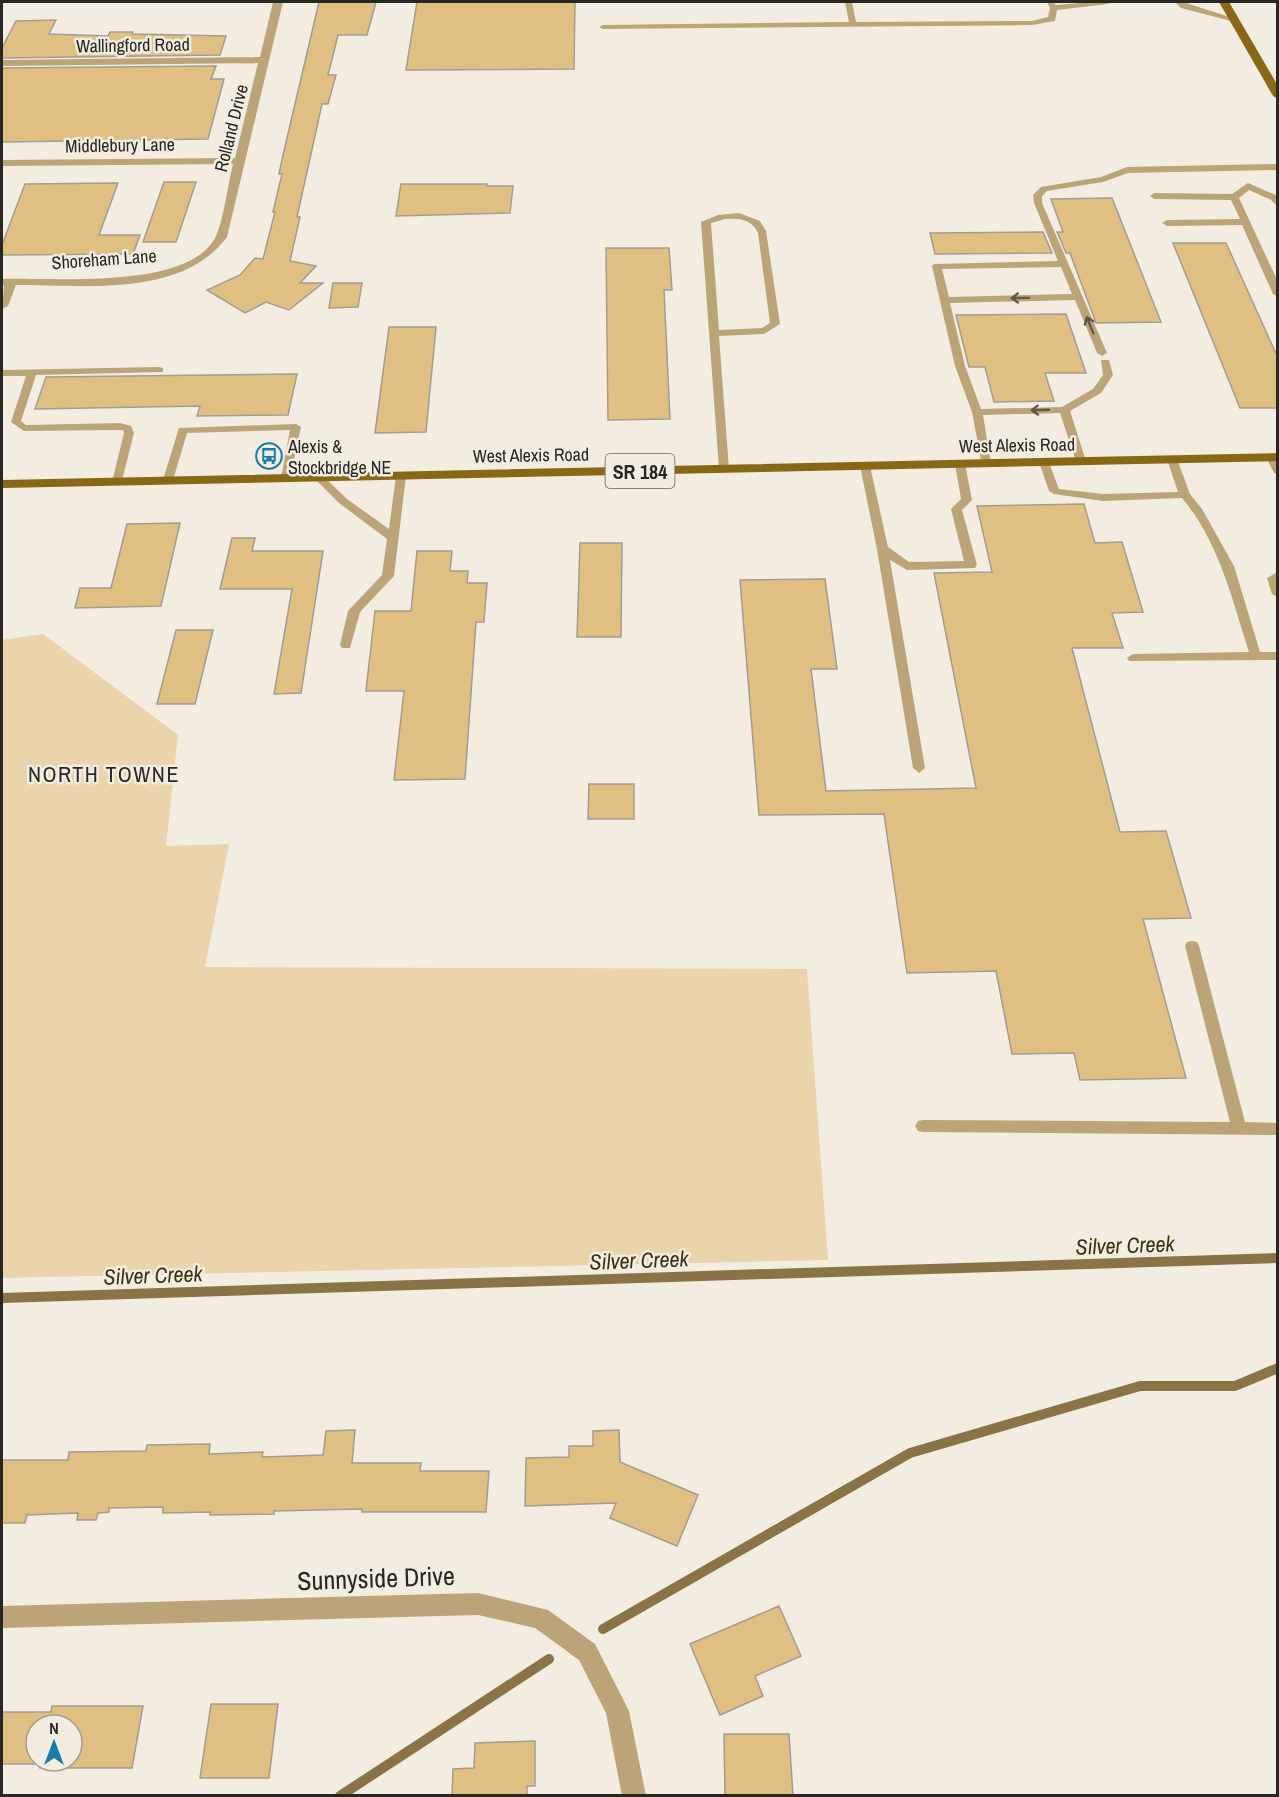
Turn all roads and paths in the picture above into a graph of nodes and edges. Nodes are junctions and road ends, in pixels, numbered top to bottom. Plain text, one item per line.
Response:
1 (278, 2) edge
2 (848, 2) edge
3 (1108, 2) edge
4 (1179, 2) edge
5 (1224, 2) edge
6 (1052, 5) edge
7 (1235, 20) junction
8 (853, 25) junction
9 (603, 27) dead end
10 (264, 60) junction
11 (2, 63) edge
12 (1278, 96) edge
13 (240, 161) junction
14 (2, 163) edge
15 (1278, 167) edge
16 (1239, 168) junction
17 (1248, 186) junction
18 (1154, 196) dead end
19 (1234, 197) junction
20 (1278, 204) edge
21 (1245, 222) junction
22 (1167, 223) dead end
23 (204, 255) joint
24 (1064, 264) junction
25 (6, 282) edge
26 (1278, 294) edge
27 (1078, 297) junction
28 (945, 300) junction
29 (2, 306) edge
30 (714, 333) junction
31 (159, 370) dead end
32 (32, 372) junction
33 (2, 373) edge
34 (1064, 410) junction
35 (977, 412) junction
36 (1274, 457) edge
37 (1172, 459) junction
38 (1081, 461) junction
39 (1044, 462) junction
40 (960, 464) junction
41 (986, 464) junction
42 (865, 466) junction
43 (724, 470) junction
44 (1278, 471) edge
45 (401, 476) junction
46 (318, 477) junction
47 (286, 478) junction
48 (168, 480) junction
49 (117, 482) junction
50 (2, 484) edge
51 (1185, 495) junction
52 (393, 538) junction
53 (883, 549) junction
54 (1278, 576) edge
55 (1278, 594) edge
56 (346, 645) dead end
57 (1278, 656) edge
58 (1256, 657) junction
59 (1133, 658) dead end
60 (919, 768) dead end
61 (1192, 946) dead end
62 (923, 1126) dead end
63 (1239, 1127) junction
64 (1278, 1129) edge
65 (2, 1617) edge
66 (634, 1796) edge

1 - 10 street, Rolland Drive
2 - 8 lane
3 - 6 lane
4 - 7 lane
5 - 7 main road
6 - 8 lane
7 - 12 main road
8 - 9 lane
10 - 11 street, Wallingford Road
10 - 13 street, Rolland Drive
13 - 14 street, Middlebury Lane
13 - 23 street, Rolland Drive
15 - 16 lane
16 - 17 lane
16 - 24 lane
17 - 19 lane
17 - 20 lane
18 - 19 lane
19 - 21 lane
21 - 22 lane
21 - 26 lane
23 - 25 street, Shoreham Lane
24 - 27 lane
24 - 28 lane
25 - 29 street
27 -> 28 lane
34 -> 27 lane
28 - 35 lane
30 - 30 lane
30 - 43 lane
31 - 32 lane
32 - 33 lane
32 - 49 lane
34 -> 35 lane
34 - 38 lane
35 - 41 lane
36 - 37 main road, West Alexis Road / SR 184
36 - 44 lane
37 - 38 main road, West Alexis Road / SR 184
37 - 51 lane
38 - 39 main road, West Alexis Road / SR 184
39 - 41 main road, West Alexis Road / SR 184
39 - 51 lane
40 - 41 main road, West Alexis Road / SR 184
40 - 42 main road, West Alexis Road / SR 184
40 - 53 lane
42 - 43 main road, West Alexis Road / SR 184
42 - 53 lane
43 - 45 main road, West Alexis Road / SR 184
45 - 46 main road, West Alexis Road / SR 184
45 - 52 lane
46 - 47 main road, West Alexis Road / SR 184
46 - 52 lane
47 - 48 main road, West Alexis Road / SR 184
47 - 48 lane
48 - 49 main road, West Alexis Road / SR 184
49 - 50 main road, West Alexis Road / SR 184
51 - 58 lane
52 - 56 lane
53 - 60 lane
54 - 55 lane
57 - 58 lane
58 - 59 lane
61 - 63 lane
62 - 63 lane
63 - 64 lane
65 - 66 street, Sunnyside Drive

